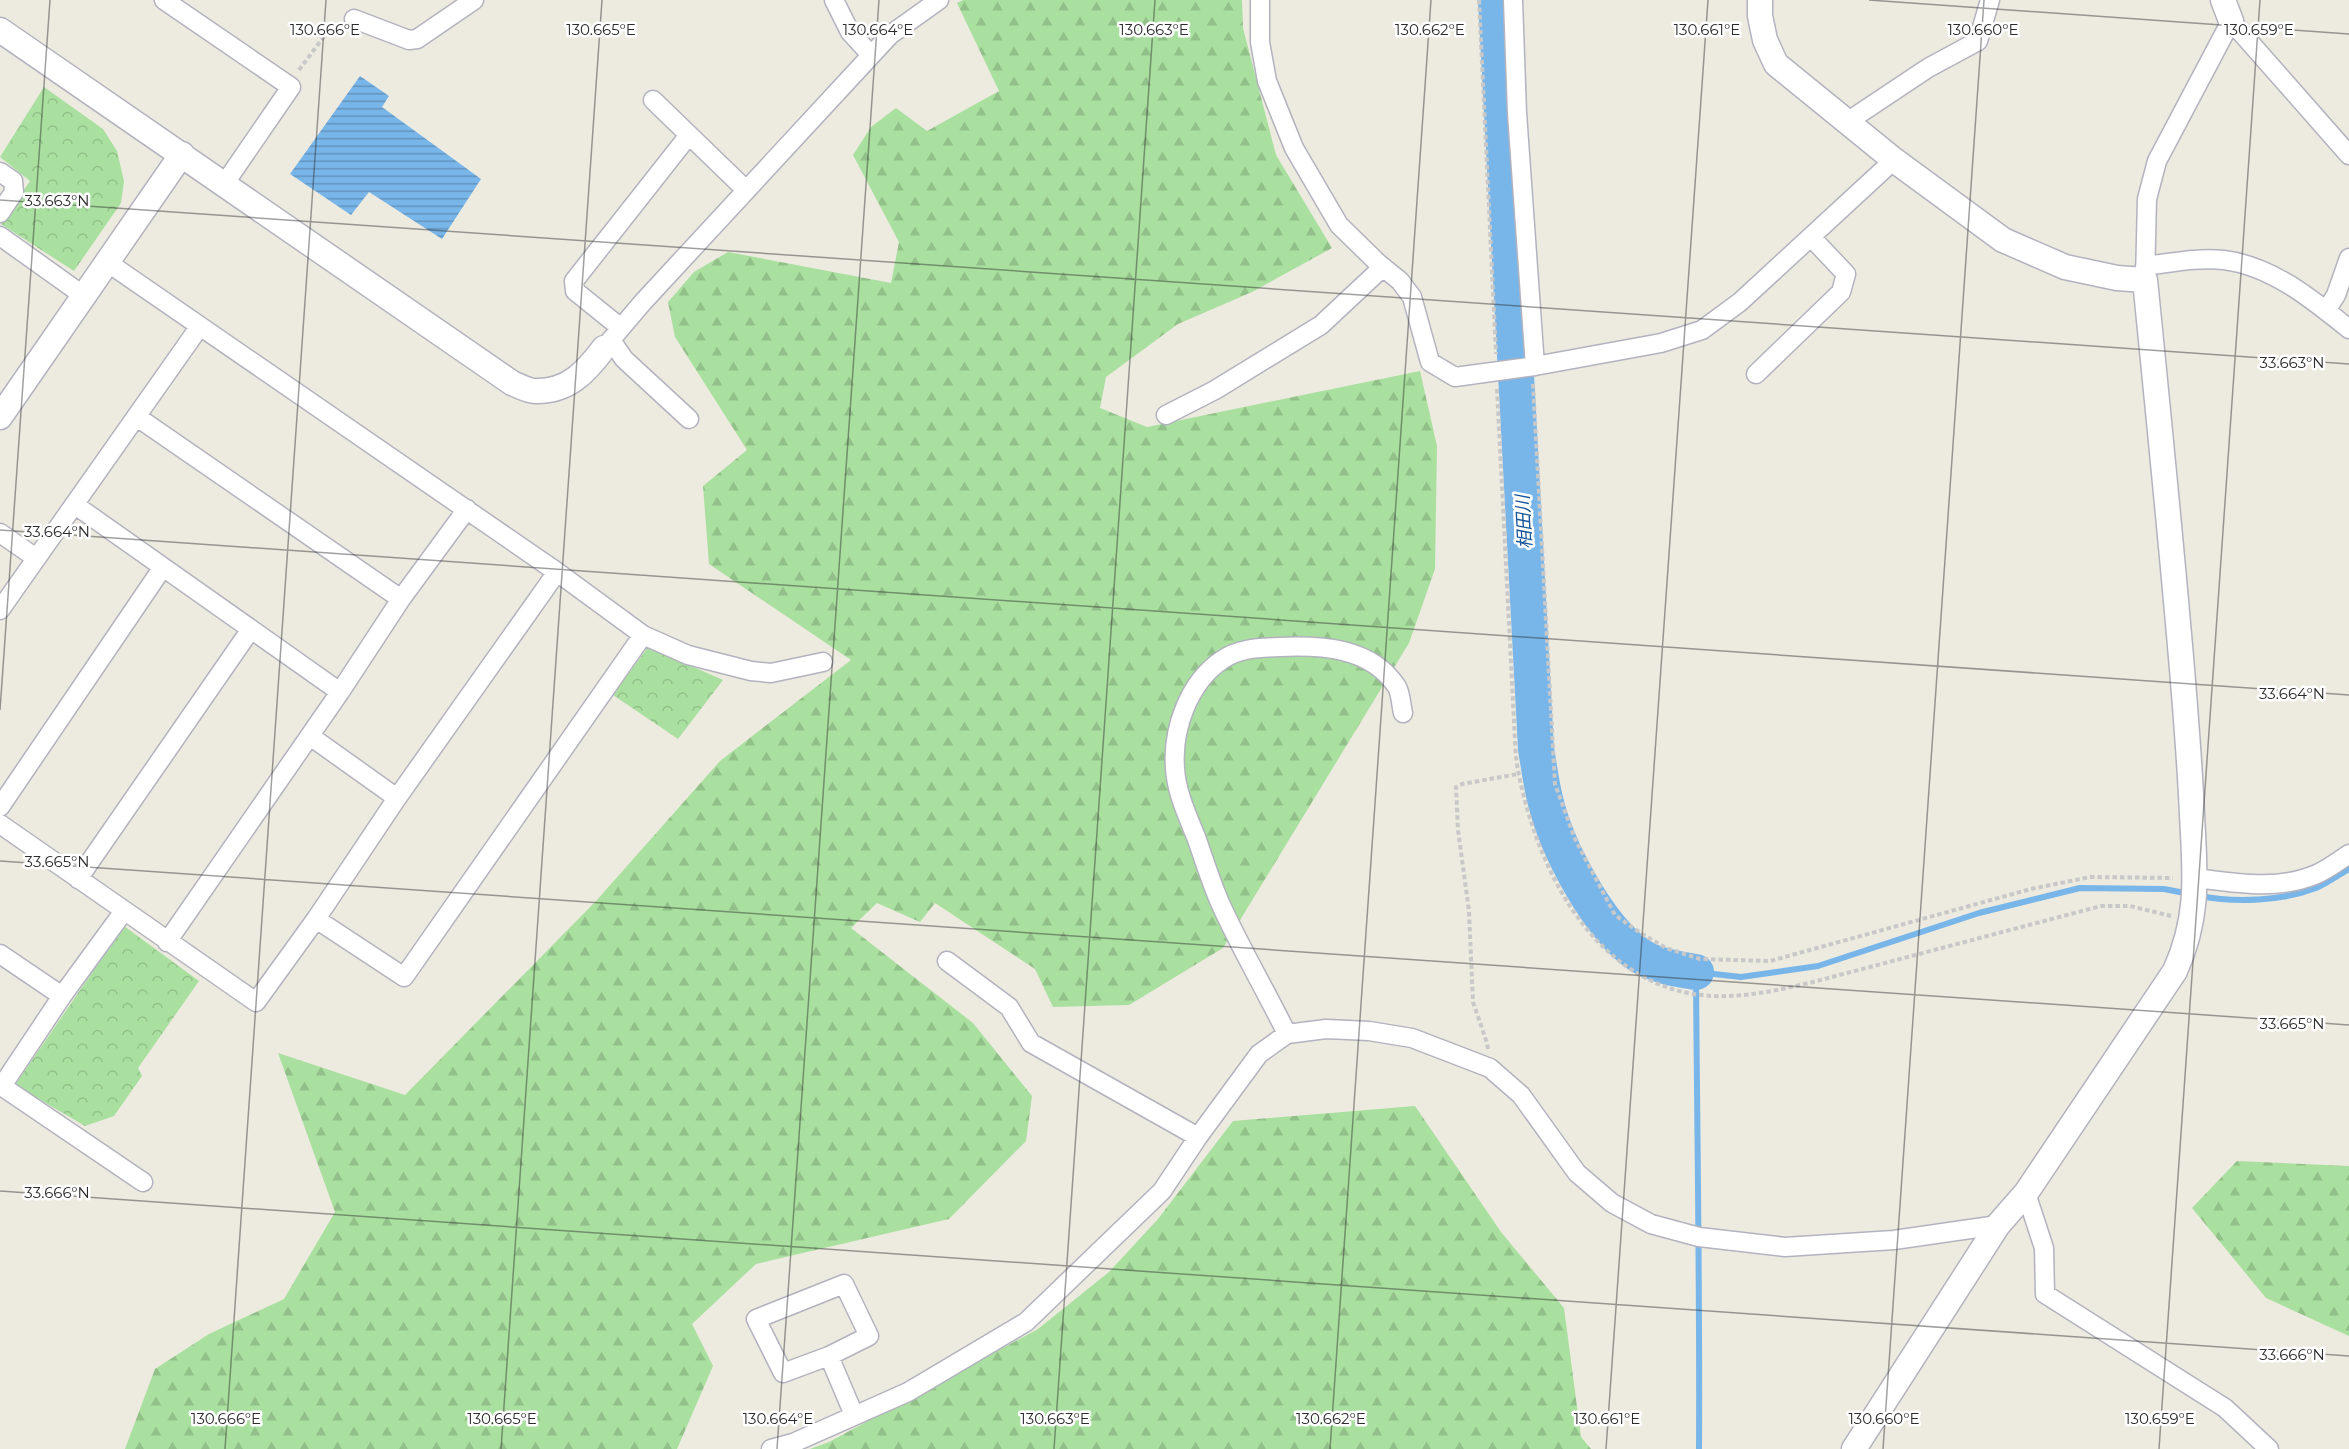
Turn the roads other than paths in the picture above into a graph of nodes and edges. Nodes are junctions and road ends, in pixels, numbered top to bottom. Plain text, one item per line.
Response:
1 (164, 0) edge
2 (834, 0) edge
3 (939, 0) edge
4 (1260, 0) edge
5 (1513, 0) edge
6 (1760, 0) edge
7 (1990, 0) edge
8 (463, 3) edge
9 (2227, 10) edge
10 (354, 19) road end
11 (0, 30) edge
12 (871, 55) junction
13 (653, 100) dead end
14 (1847, 122) junction
15 (689, 135) junction
16 (182, 154) junction
17 (2349, 155) edge
18 (1894, 160) junction
19 (0, 172) edge
20 (225, 183) junction
21 (746, 190) junction
22 (0, 213) edge
23 (0, 237) edge
24 (1811, 237) junction
25 (2349, 258) edge
26 (107, 262) junction
27 (1383, 267) junction
28 (2145, 273) junction
29 (84, 296) junction
30 (2326, 310) junction
31 (200, 326) junction
32 (2349, 329) edge
33 (612, 338) junction
34 (1531, 367) junction
35 (1756, 374) dead end
36 (1166, 415) dead end
37 (0, 417) edge
38 (137, 417) junction
39 (688, 419) dead end
40 (75, 505) junction
41 (467, 509) junction
42 (0, 533) edge
43 (36, 558) junction
44 (163, 567) junction
45 (557, 572) junction
46 (401, 599) junction
47 (0, 610) edge
48 (251, 629) junction
49 (643, 635) junction
50 (823, 662) dead end
51 (340, 692) junction
52 (1403, 713) dead end
53 (310, 736) junction
54 (397, 798) junction
55 (0, 807) edge
56 (0, 824) edge
57 (2349, 854) edge
58 (2195, 878) junction
59 (78, 879) junction
60 (124, 911) junction
61 (316, 919) junction
62 (167, 942) junction
63 (0, 954) edge
64 (947, 961) dead end
65 (62, 996) junction
66 (1287, 1034) junction
67 (1, 1085) edge
68 (1198, 1137) junction
69 (143, 1182) dead end
70 (2026, 1193) junction
71 (1998, 1225) junction
72 (829, 1356) junction
73 (854, 1414) junction
74 (771, 1449) edge
75 (1854, 1449) edge
76 (2269, 1449) edge

1 - 20 street
2 - 12 street
3 - 12 street
4 - 27 street
5 - 34 street
6 - 14 street
7 - 14 street
8 - 10 street
9 - 17 street
9 - 28 street
11 - 16 street
12 - 21 street
13 - 15 street
14 - 18 street
15 - 21 street
15 - 33 street
16 - 20 street
16 - 26 street
18 - 24 street
18 - 28 street
19 - 22 street
20 - 33 street
21 - 33 street
23 - 29 street
24 - 34 street
24 - 35 street
25 - 30 street
26 - 29 street
26 - 31 street
27 - 34 street
27 - 36 street
28 - 30 street
28 - 58 street
29 - 37 street
30 - 32 street
31 - 38 street
31 - 41 street
33 - 39 street
38 - 40 street
38 - 46 street
40 - 43 street
40 - 44 street
41 - 45 street
41 - 46 street
42 - 43 street
43 - 47 street
44 - 48 street
44 - 55 street
45 - 49 street
45 - 54 street
46 - 51 street
48 - 51 street
48 - 59 street
49 - 50 street
49 - 61 street
51 - 53 street
52 - 66 street
53 - 54 street
53 - 62 street
54 - 61 street
56 - 59 street
57 - 58 street
58 - 70 street
59 - 60 street
60 - 62 street
60 - 65 street
61 - 62 street
63 - 65 street
64 - 68 street
65 - 67 street
66 - 68 street
66 - 71 street
67 - 69 street
68 - 73 street
70 - 71 street
70 - 76 street
71 - 75 street
72 - 72 street
72 - 73 street
73 - 74 street

